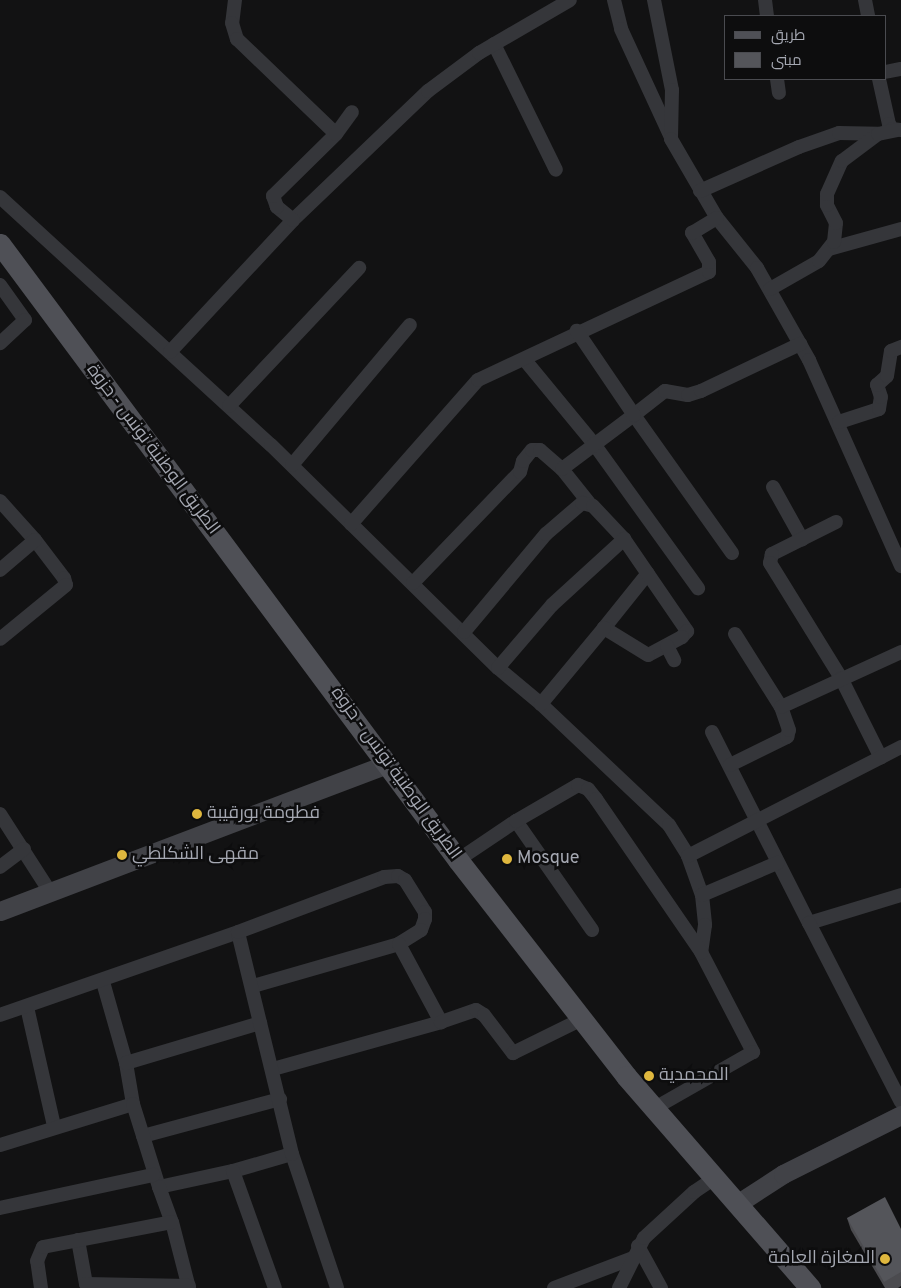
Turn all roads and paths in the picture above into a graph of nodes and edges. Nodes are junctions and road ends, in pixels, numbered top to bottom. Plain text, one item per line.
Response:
1 (235, 0) edge
2 (570, 0) edge
3 (614, 0) edge
4 (654, 0) edge
5 (764, 0) edge
6 (865, 0) edge
7 (767, 15) edge
8 (868, 15) edge
9 (494, 44) junction
10 (901, 69) edge
11 (886, 72) edge
12 (776, 80) edge
13 (879, 80) edge
14 (779, 93) dead end
15 (352, 112) dead end
16 (899, 130) edge
17 (336, 134) junction
18 (878, 134) junction
19 (672, 139) junction
20 (556, 170) dead end
21 (700, 191) junction
22 (0, 196) edge
23 (717, 218) junction
24 (293, 220) junction
25 (901, 229) edge
26 (0, 244) edge
27 (830, 249) junction
28 (359, 268) dead end
29 (0, 285) edge
30 (770, 289) junction
31 (410, 325) dead end
32 (577, 331) junction
33 (0, 343) edge
34 (800, 344) junction
35 (901, 347) edge
36 (170, 352) junction
37 (524, 359) junction
38 (229, 406) junction
39 (634, 415) junction
40 (838, 422) junction
41 (594, 444) junction
42 (292, 465) junction
43 (562, 470) junction
44 (773, 487) dead end
45 (0, 501) edge
46 (590, 503) junction
47 (836, 522) dead end
48 (351, 524) junction
49 (624, 539) junction
50 (802, 539) junction
51 (35, 540) junction
52 (732, 553) dead end
53 (901, 566) edge
54 (0, 570) edge
55 (648, 574) junction
56 (413, 583) junction
57 (698, 588) dead end
58 (604, 628) junction
59 (464, 632) junction
60 (735, 634) dead end
61 (0, 638) edge
62 (667, 646) junction
63 (901, 652) edge
64 (674, 660) dead end
65 (498, 668) junction
66 (841, 678) junction
67 (541, 704) junction
68 (781, 707) junction
69 (712, 732) dead end
70 (901, 747) edge
71 (881, 758) junction
72 (388, 763) junction
73 (730, 765) junction
74 (0, 814) edge
75 (516, 821) junction
76 (756, 821) junction
77 (24, 849) junction
78 (688, 856) junction
79 (458, 860) junction
80 (777, 864) junction
81 (0, 867) edge
82 (50, 892) junction
83 (702, 894) junction
84 (901, 895) edge
85 (0, 911) edge
86 (810, 923) junction
87 (592, 930) dead end
88 (238, 932) junction
89 (399, 944) junction
90 (701, 952) junction
91 (103, 982) junction
92 (253, 986) junction
93 (27, 1007) junction
94 (0, 1015) edge
95 (582, 1019) junction
96 (441, 1022) junction
97 (260, 1023) junction
98 (126, 1063) junction
99 (273, 1069) junction
100 (280, 1099) junction
101 (901, 1102) edge
102 (132, 1104) junction
103 (656, 1108) junction
104 (901, 1115) edge
105 (54, 1126) junction
106 (143, 1136) junction
107 (0, 1145) edge
108 (292, 1154) junction
109 (233, 1171) junction
110 (715, 1178) junction
111 (156, 1181) junction
112 (737, 1204) junction
113 (0, 1208) edge
114 (172, 1222) junction
115 (78, 1240) junction
116 (635, 1252) junction
117 (86, 1286) edge
118 (189, 1287) edge
119 (334, 1287) edge
120 (42, 1288) edge
121 (275, 1288) edge
122 (554, 1288) edge
123 (619, 1288) edge
124 (661, 1288) edge
125 (810, 1288) edge

1 - 17 street
2 - 9 street
3 - 19 street
4 - 19 street
5 - 7 street
6 - 8 street
9 - 20 street
9 - 24 street
10 - 11 street
12 - 14 street
13 - 16 street
15 - 17 street
16 - 18 street
17 - 24 street
18 - 21 street
18 - 27 street
19 - 21 street
21 - 23 street
22 - 36 street
23 - 30 street
23 - 32 street
24 - 36 street
25 - 27 street
26 - 72 main road, الطريق الوطنية تونس - حزوة
27 - 30 street
28 - 38 street
29 - 33 street
30 - 34 street
31 - 42 street
32 - 37 street
32 - 39 street
34 - 39 street
34 - 40 street
35 - 40 street
36 - 38 street
37 - 41 street
37 - 48 street
38 - 42 street
39 - 41 street
39 - 52 street
40 - 53 street
41 - 43 street
41 - 57 street
42 - 48 street
43 - 46 street
43 - 56 street
44 - 50 street
45 - 51 street
46 - 49 street
46 - 59 street
47 - 50 street
48 - 56 street
49 - 55 street
49 - 65 street
50 - 66 street
51 - 54 street
51 - 61 street
55 - 58 street
55 - 62 street
56 - 59 street
58 - 62 street
58 - 67 street
59 - 65 street
60 - 68 street
62 - 64 street
63 - 66 street
65 - 67 street
66 - 68 street
66 - 71 street
67 - 78 street
68 - 73 street
69 - 73 street
70 - 71 street
71 - 76 street
72 - 79 main road, الطريق الوطنية تونس - حزوة
72 - 82 street
73 - 76 street
74 - 77 street
75 - 79 street
75 - 87 street
75 - 90 street
76 - 78 street
76 - 80 street
77 - 81 street
77 - 82 street
78 - 83 street
79 - 95 main road, الطريق الوطنية تونس - حزوة
80 - 83 street
80 - 86 street
82 - 85 street
83 - 90 street
84 - 86 street
86 - 101 street
88 - 89 street
88 - 91 street
88 - 92 street
89 - 92 street
89 - 96 street
90 - 103 street
91 - 93 street
91 - 98 street
92 - 97 street
93 - 94 street
93 - 105 street
95 - 96 street
95 - 103 main road, الطريق الوطنية تونس - حزوة
96 - 99 street
97 - 98 street
97 - 99 street
98 - 102 street
99 - 100 street
100 - 106 street
100 - 108 street
102 - 105 street
102 - 106 street
103 - 110 main road, الطريق الوطنية تونس - حزوة
104 - 112 street
105 - 107 street
106 - 111 street
108 - 109 street
108 - 119 street
109 - 111 street
109 - 121 street
110 - 112 main road, الطريق الوطنية تونس - حزوة
110 - 116 street
111 - 113 street
111 - 114 street
112 - 125 main road, الطريق الوطنية تونس - حزوة
114 - 115 street
114 - 118 street
115 - 117 street
115 - 120 street
116 - 122 street
116 - 123 street
116 - 124 street
117 - 118 street

